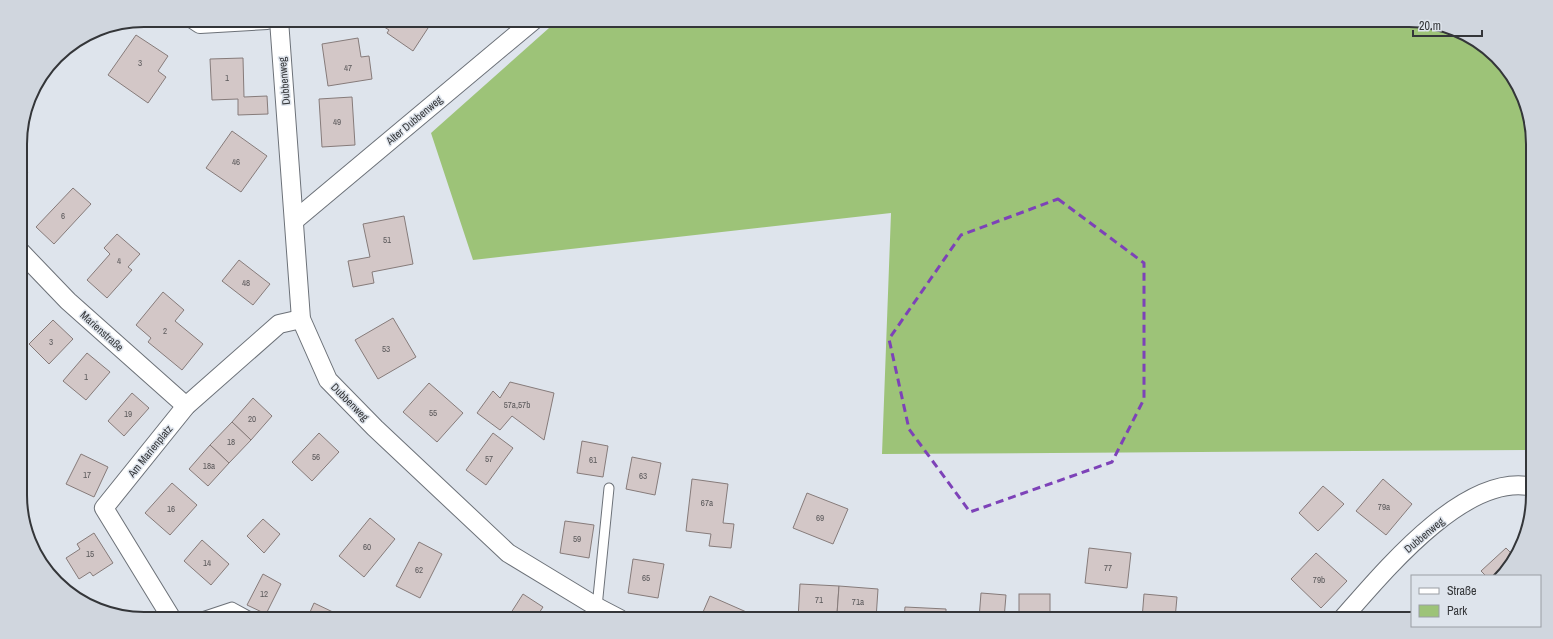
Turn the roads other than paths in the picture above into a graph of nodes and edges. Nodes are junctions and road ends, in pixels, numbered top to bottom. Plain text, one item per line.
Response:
1 (280, 27) edge
2 (526, 27) edge
3 (295, 220) junction
4 (27, 258) edge
5 (301, 319) junction
6 (186, 406) junction
7 (1526, 486) edge
8 (609, 488) dead end
9 (597, 607) junction
10 (168, 612) edge
11 (217, 612) edge
12 (241, 612) edge
13 (607, 612) edge
14 (1348, 612) edge

1 - 3 street, Dubbenweg
2 - 3 street, Alter Dubbenweg
3 - 5 street, Dubbenweg
4 - 6 street, Marienstraße
5 - 6 street, Am Marienplatz
5 - 9 street, Dubbenweg
6 - 10 street, Am Marienplatz
7 - 14 street, Dubbenweg
8 - 9 lane
9 - 13 street, Dubbenweg
11 - 12 lane

